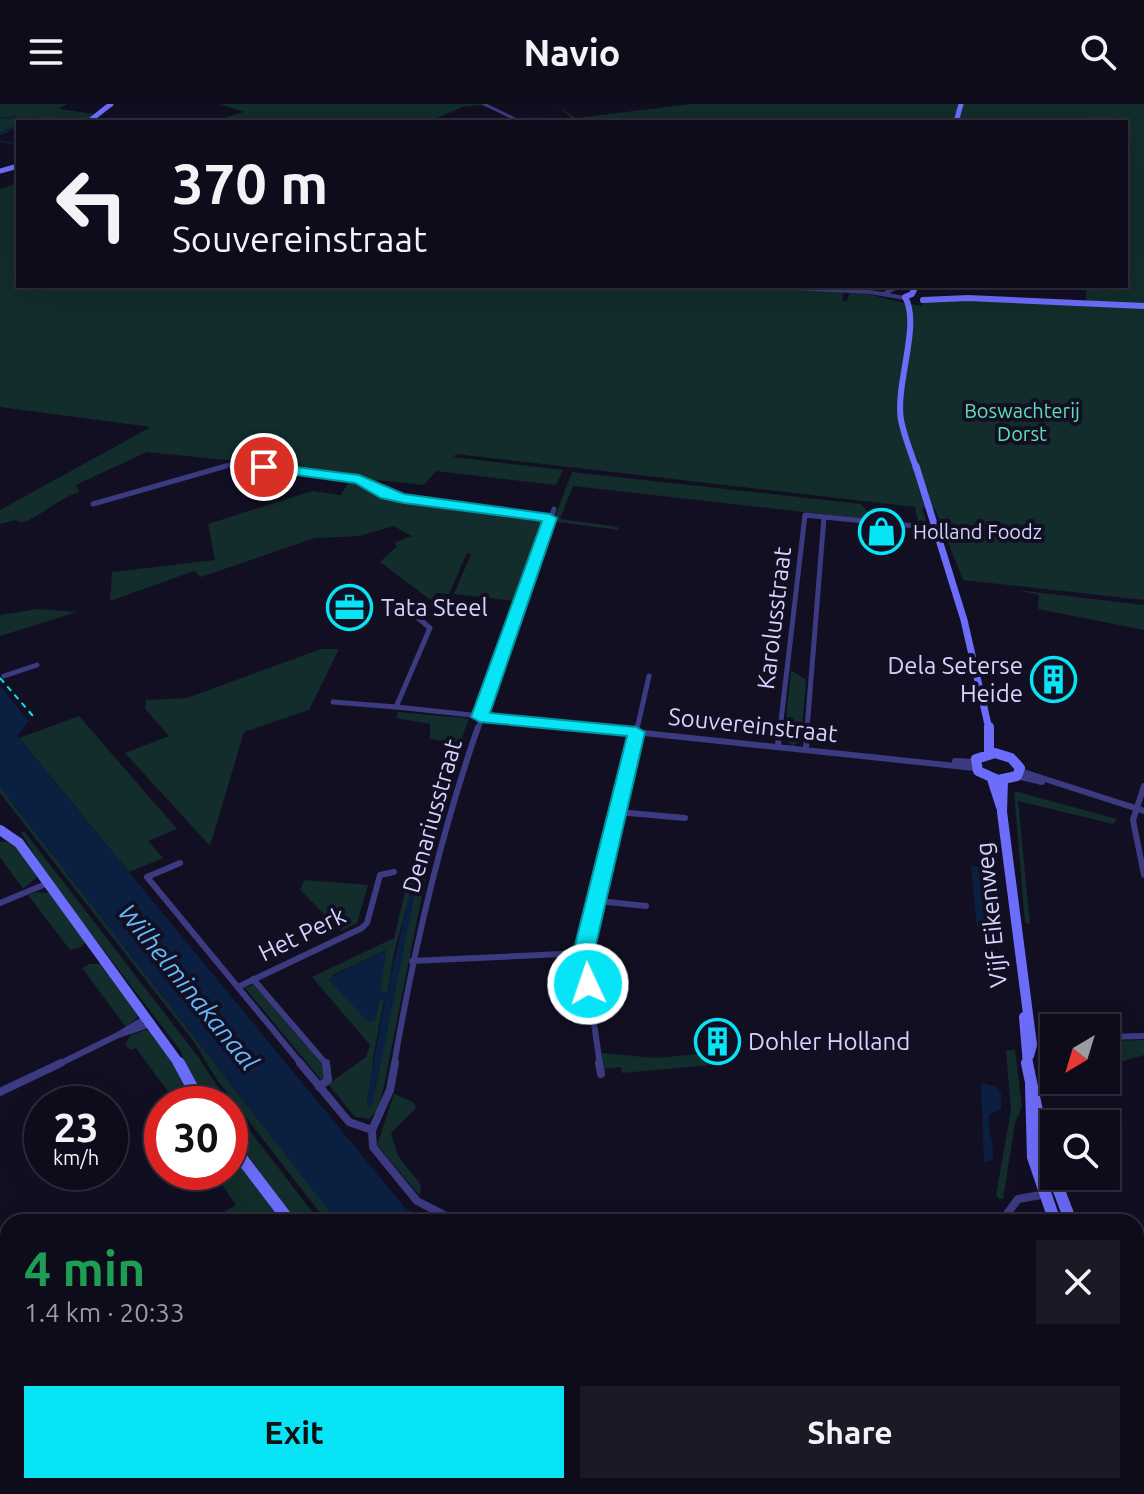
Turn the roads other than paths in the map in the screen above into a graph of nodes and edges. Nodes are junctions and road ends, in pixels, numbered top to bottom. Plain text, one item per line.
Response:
1 (111, 104) edge
2 (484, 104) edge
3 (91, 120) edge
4 (517, 120) edge
5 (791, 288) edge
6 (896, 288) edge
7 (916, 288) edge
8 (886, 294) junction
9 (915, 298) junction
10 (1144, 306) edge
11 (93, 504) dead end
12 (554, 509) dead end
13 (824, 517) junction
14 (550, 518) junction
15 (932, 528) junction
16 (417, 617) dead end
17 (37, 665) dead end
18 (4, 676) dead end
19 (649, 676) dead end
20 (333, 702) dead end
21 (396, 707) junction
22 (480, 717) junction
23 (989, 727) junction
24 (636, 732) junction
25 (778, 745) junction
26 (806, 748) junction
27 (989, 754) junction
28 (1001, 754) junction
29 (975, 765) junction
30 (1018, 774) junction
31 (998, 780) junction
32 (1144, 786) edge
33 (1135, 809) junction
34 (1144, 811) edge
35 (618, 812) junction
36 (685, 818) dead end
37 (0, 830) edge
38 (180, 863) dead end
39 (394, 872) dead end
40 (1144, 875) edge
41 (48, 883) junction
42 (598, 901) junction
43 (0, 903) edge
44 (646, 906) dead end
45 (584, 953) junction
46 (412, 961) junction
47 (253, 979) junction
48 (238, 987) junction
49 (152, 1019) junction
50 (1144, 1036) edge
51 (1120, 1037) edge
52 (601, 1074) dead end
53 (1031, 1081) junction
54 (193, 1086) edge
55 (319, 1087) junction
56 (0, 1092) edge
57 (372, 1130) junction
58 (248, 1167) edge
59 (1059, 1193) junction
60 (1044, 1195) junction
61 (284, 1214) edge
62 (442, 1214) edge
63 (1004, 1214) edge
64 (1052, 1214) edge
65 (1068, 1214) edge

1 - 3 main road
2 - 4 street
5 - 8 street
6 - 8 street
7 - 9 main road
8 - 9 street
9 - 10 main road
9 - 15 main road
11 - 14 street
12 - 14 street, Denariusstraat
13 - 15 street
13 - 25 street, Karolusstraat
13 - 26 street, Karolusstraat
14 - 22 street, Denariusstraat
15 - 23 main road
16 - 21 street
17 - 18 street
19 - 24 street
20 - 21 street, Souvereinstraat
21 - 22 street, Souvereinstraat
22 - 24 street, Souvereinstraat
22 - 46 street, Denariusstraat
23 - 27 main road
23 - 28 main road
24 - 25 street, Souvereinstraat
24 - 35 street
25 - 26 street, Souvereinstraat
26 - 29 street, Souvereinstraat
27 - 28 main road
27 - 29 main road
28 - 30 main road
29 - 31 main road
30 - 31 main road
30 - 33 street
31 - 53 main road, Vijf Eikenweg
32 - 33 street
33 - 34 street
33 - 40 street
35 - 36 street
35 - 42 street
37 - 41 main road
38 - 48 street
39 - 47 street, Het Perk
41 - 43 street
41 - 49 main road
42 - 44 street
42 - 45 street
45 - 46 street
45 - 52 street
46 - 57 street, Denariusstraat
47 - 48 street, Het Perk
47 - 55 street
48 - 55 street
49 - 54 main road
49 - 56 street
50 - 51 street
53 - 59 main road, Vijf Eikenweg
53 - 60 main road, Vijf Eikenweg
55 - 57 street
57 - 62 street
58 - 61 main road
59 - 60 street
59 - 65 main road, Vijf Eikenweg
60 - 63 street
60 - 64 main road, Vijf Eikenweg

